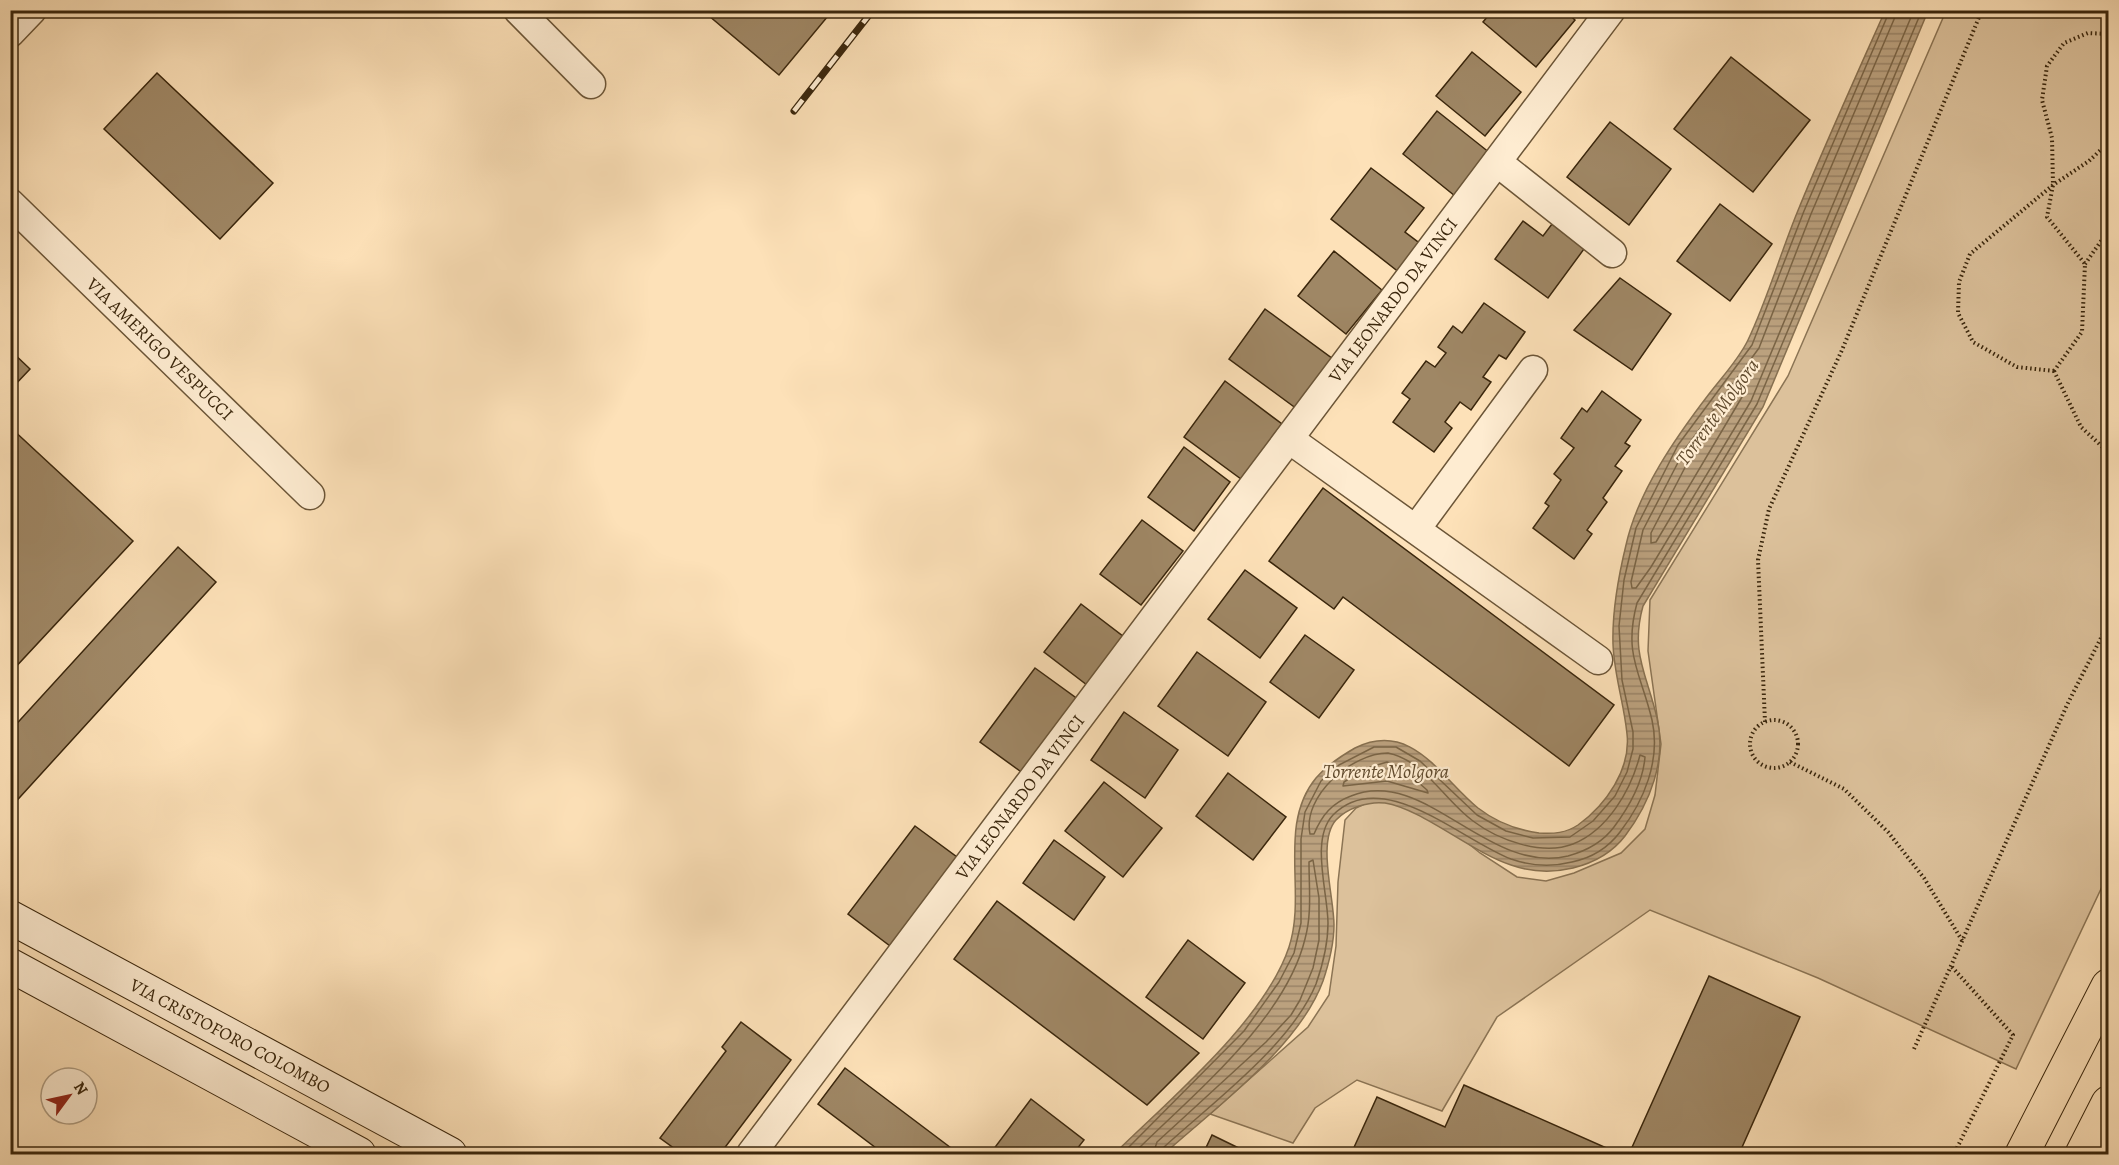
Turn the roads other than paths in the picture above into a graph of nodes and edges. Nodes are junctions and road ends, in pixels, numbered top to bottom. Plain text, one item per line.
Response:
1 (32, 10) edge
2 (518, 10) edge
3 (1611, 10) edge
4 (10, 33) edge
5 (591, 84) dead end
6 (1497, 162) junction
7 (10, 203) edge
8 (1612, 253) dead end
9 (1533, 370) dead end
10 (1289, 439) junction
11 (310, 495) dead end
12 (1416, 529) junction
13 (1598, 660) dead end
14 (10, 917) edge
15 (10, 965) edge
16 (2109, 986) edge
17 (2109, 1103) edge
18 (359, 1155) edge
19 (450, 1155) edge
20 (751, 1155) edge
21 (2022, 1155) edge
22 (2082, 1155) edge

1 - 4 street
2 - 5 street
3 - 6 street, VIA LEONARDO DA VINCI
6 - 8 street
6 - 10 street, VIA LEONARDO DA VINCI
7 - 11 street, VIA AMERIGO VESPUCCI
9 - 12 street
10 - 12 street
10 - 20 street, VIA LEONARDO DA VINCI
12 - 13 street
14 - 19 street, VIA CRISTOFORO COLOMBO
15 - 18 street
16 - 21 main road
17 - 22 main road

